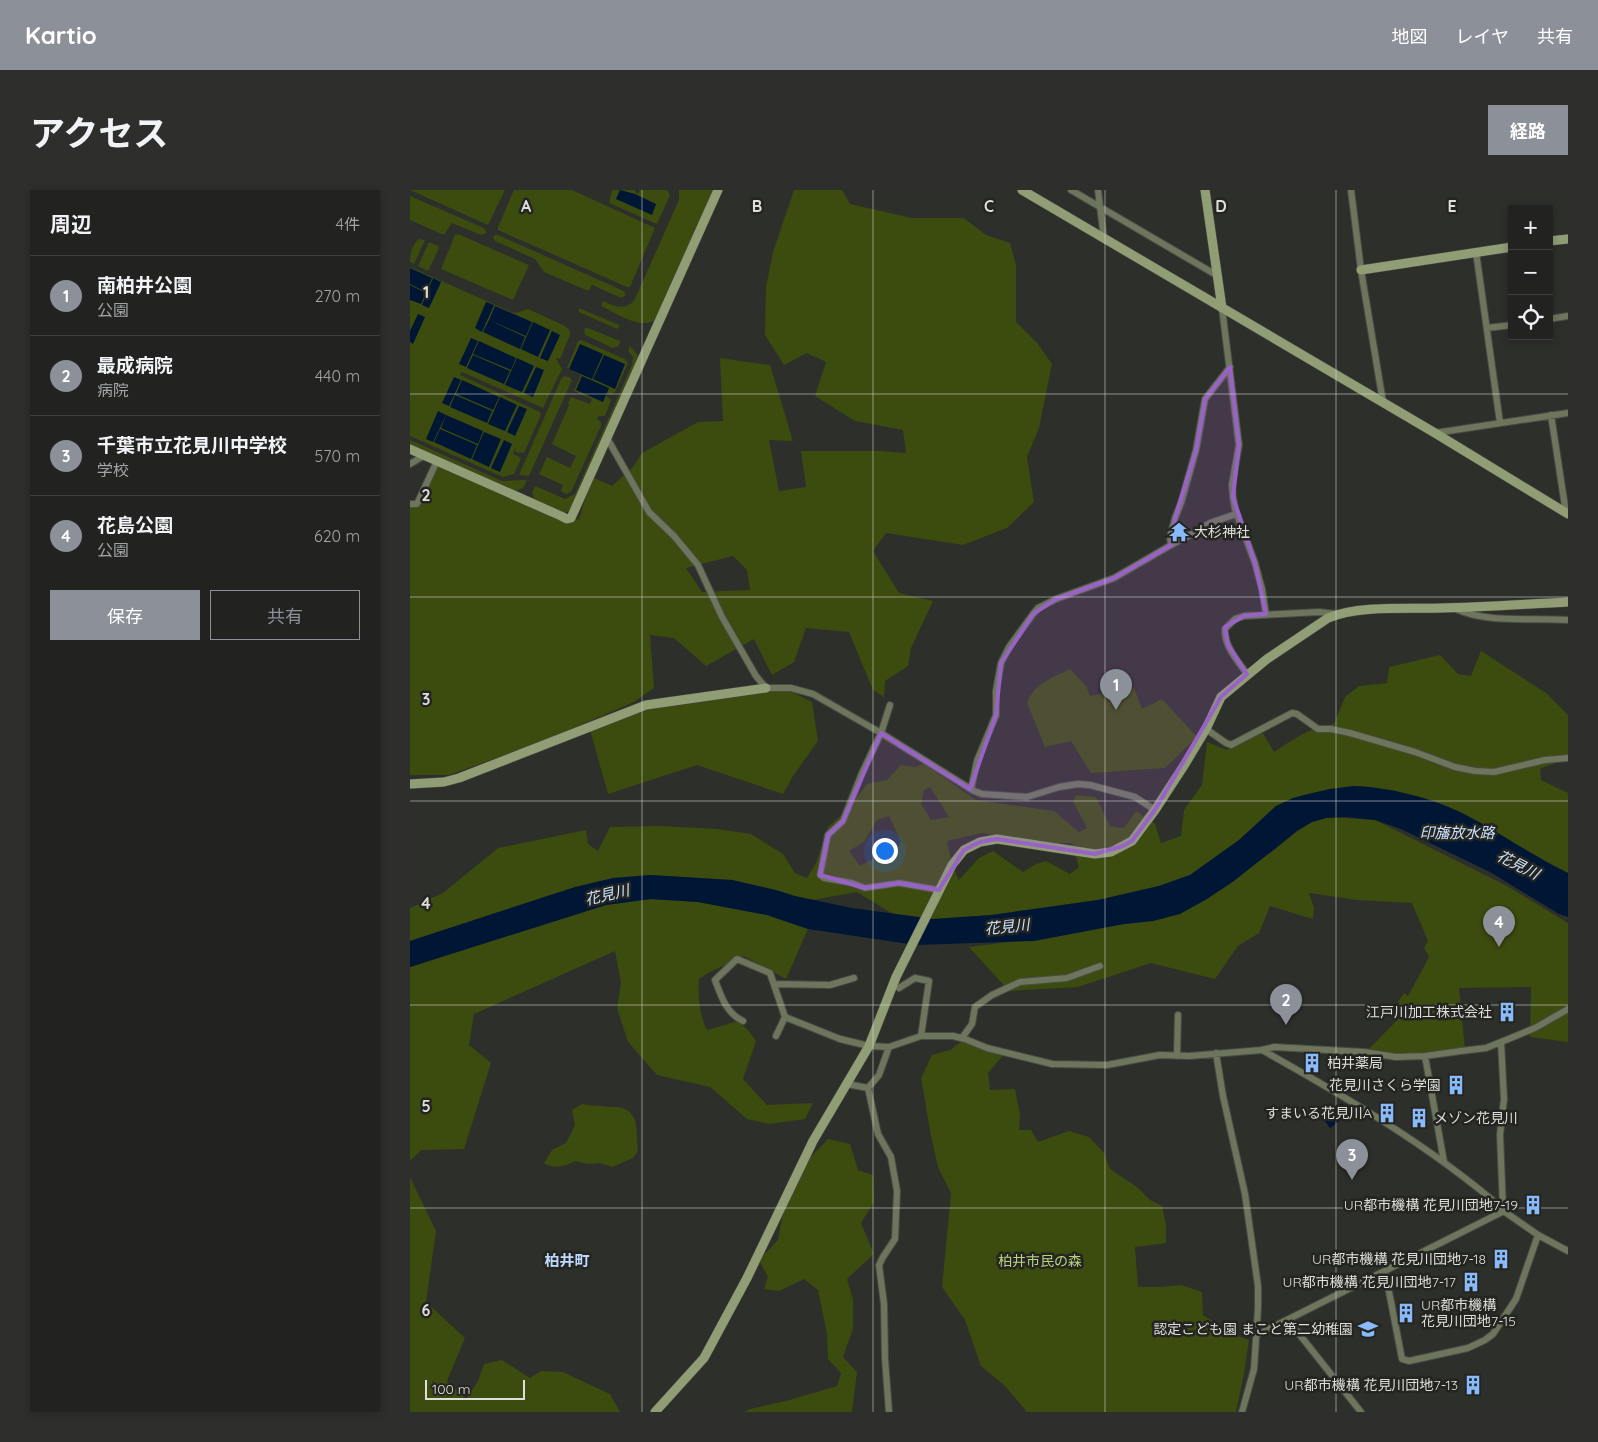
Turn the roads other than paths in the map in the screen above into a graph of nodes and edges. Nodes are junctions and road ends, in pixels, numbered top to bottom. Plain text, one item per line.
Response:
1 (718, 190) edge
2 (1022, 190) edge
3 (1071, 190) edge
4 (1098, 190) edge
5 (1205, 190) edge
6 (1351, 190) edge
7 (1101, 208) junction
8 (1104, 239) junction
9 (1568, 239) edge
10 (1553, 241) edge
11 (1508, 248) edge
12 (1476, 252) junction
13 (1361, 270) junction
14 (1218, 276) junction
15 (1222, 308) junction
16 (1568, 316) edge
17 (1553, 318) edge
18 (1508, 325) edge
19 (1486, 328) junction
20 (1230, 367) junction
21 (1383, 402) junction
22 (1568, 413) edge
23 (1551, 415) junction
24 (1500, 422) junction
25 (1435, 433) junction
26 (607, 438) junction
27 (410, 449) edge
28 (425, 455) junction
29 (437, 461) junction
30 (410, 464) edge
31 (410, 504) edge
32 (1567, 513) edge
33 (1236, 514) junction
34 (1171, 544) junction
35 (1568, 602) edge
36 (1453, 608) junction
37 (1266, 614) junction
38 (1338, 614) junction
39 (1568, 620) edge
40 (1247, 674) junction
41 (766, 688) junction
42 (890, 705) dead end
43 (1206, 729) junction
44 (882, 733) junction
45 (1568, 758) edge
46 (410, 784) edge
47 (971, 789) junction
48 (1155, 810) junction
49 (937, 893) junction
50 (1100, 966) dead end
51 (854, 978) dead end
52 (774, 984) junction
53 (899, 988) dead end
54 (1568, 1009) edge
55 (1178, 1015) dead end
56 (785, 1017) junction
57 (743, 1021) dead end
58 (776, 1036) dead end
59 (921, 1036) junction
60 (962, 1038) junction
61 (1501, 1042) junction
62 (869, 1046) junction
63 (890, 1047) junction
64 (1262, 1050) junction
65 (1216, 1053) junction
66 (1178, 1056) junction
67 (1425, 1056) junction
68 (847, 1084) junction
69 (868, 1088) junction
70 (1444, 1162) junction
71 (1504, 1211) junction
72 (1538, 1235) junction
73 (1568, 1251) edge
74 (1385, 1271) junction
75 (1288, 1320) junction
76 (1257, 1335) junction
77 (655, 1412) edge
78 (889, 1412) edge
79 (1242, 1412) edge
80 (1361, 1412) edge

1 - 26 street
2 - 8 street
3 - 7 street
4 - 7 street
5 - 14 street
6 - 13 street
7 - 8 street
7 - 14 street
8 - 15 street
9 - 10 street
11 - 12 street
12 - 13 street
12 - 19 street
13 - 21 street
14 - 15 street
15 - 20 street
15 - 21 street
16 - 17 street
18 - 19 street
19 - 24 street
20 - 33 street
20 - 34 street
21 - 25 street
22 - 23 street
23 - 24 street
23 - 32 street
24 - 25 street
25 - 32 street
26 - 29 street
26 - 41 street
27 - 28 street
28 - 29 street
28 - 30 street
29 - 31 street
33 - 34 street
33 - 37 street
34 - 47 street
35 - 36 street
36 - 38 street
36 - 39 street
37 - 38 street
37 - 40 street
38 - 40 street
40 - 43 street
41 - 44 street
41 - 46 street
42 - 44 street
43 - 45 street
43 - 48 street
44 - 47 street
44 - 49 street
47 - 48 street
48 - 49 street
49 - 62 street
50 - 60 street
51 - 52 street
52 - 56 street
52 - 57 street
53 - 59 street
54 - 61 street
55 - 66 street
56 - 58 street
56 - 62 street
59 - 60 street
59 - 63 street
60 - 66 street
61 - 67 street
61 - 71 street
62 - 63 street
62 - 68 street
63 - 69 street
64 - 65 street
64 - 67 street
64 - 70 street
65 - 66 street
65 - 76 street
67 - 70 street
68 - 69 street
68 - 77 street
69 - 78 street
70 - 71 street
71 - 72 street
71 - 74 street
72 - 73 street
72 - 74 street
74 - 75 street
75 - 76 street
75 - 80 street
76 - 79 street

